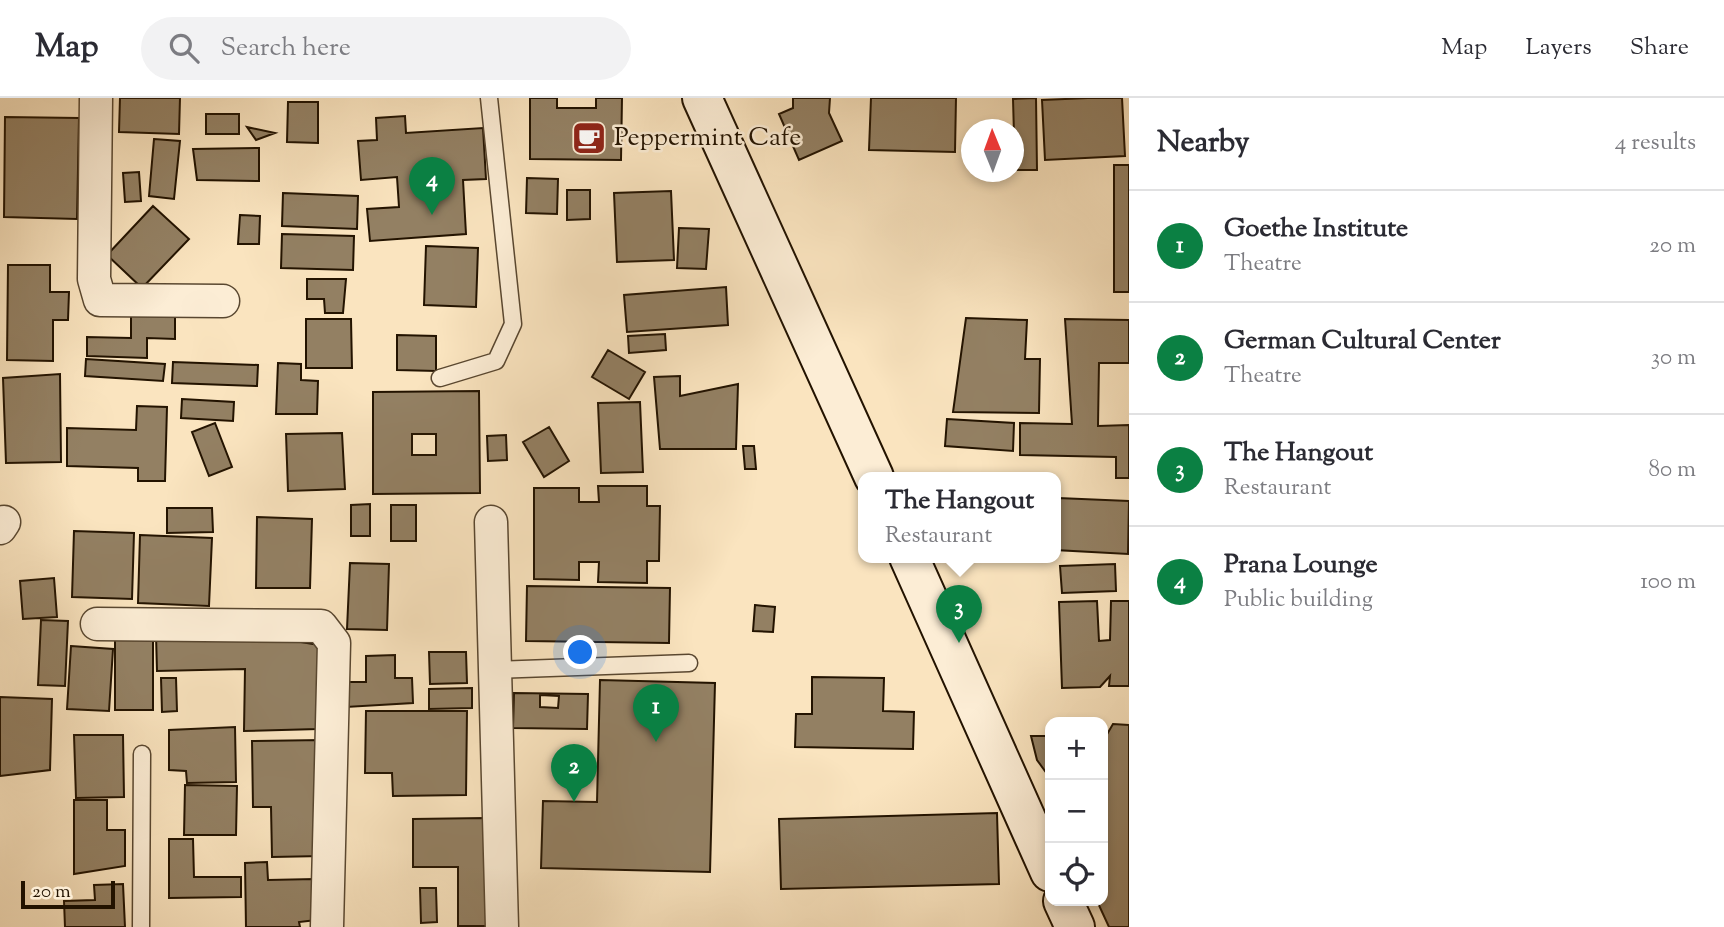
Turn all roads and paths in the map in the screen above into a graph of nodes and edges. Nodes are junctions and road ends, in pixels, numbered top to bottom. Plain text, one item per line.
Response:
1 (96, 98) edge
2 (489, 98) edge
3 (702, 98) edge
4 (223, 301) dead end
5 (440, 378) dead end
6 (871, 472) edge
7 (491, 522) dead end
8 (912, 563) edge
9 (97, 624) dead end
10 (689, 663) dead end
11 (495, 670) junction
12 (142, 754) dead end
13 (1045, 861) edge
14 (1065, 906) edge
15 (141, 927) edge
16 (327, 927) edge
17 (502, 927) edge
18 (1075, 927) edge

1 - 4 street
2 - 5 lane
3 - 6 main road
7 - 11 street
8 - 13 main road
9 - 16 street
10 - 11 lane
11 - 17 street
12 - 15 lane
14 - 18 main road

